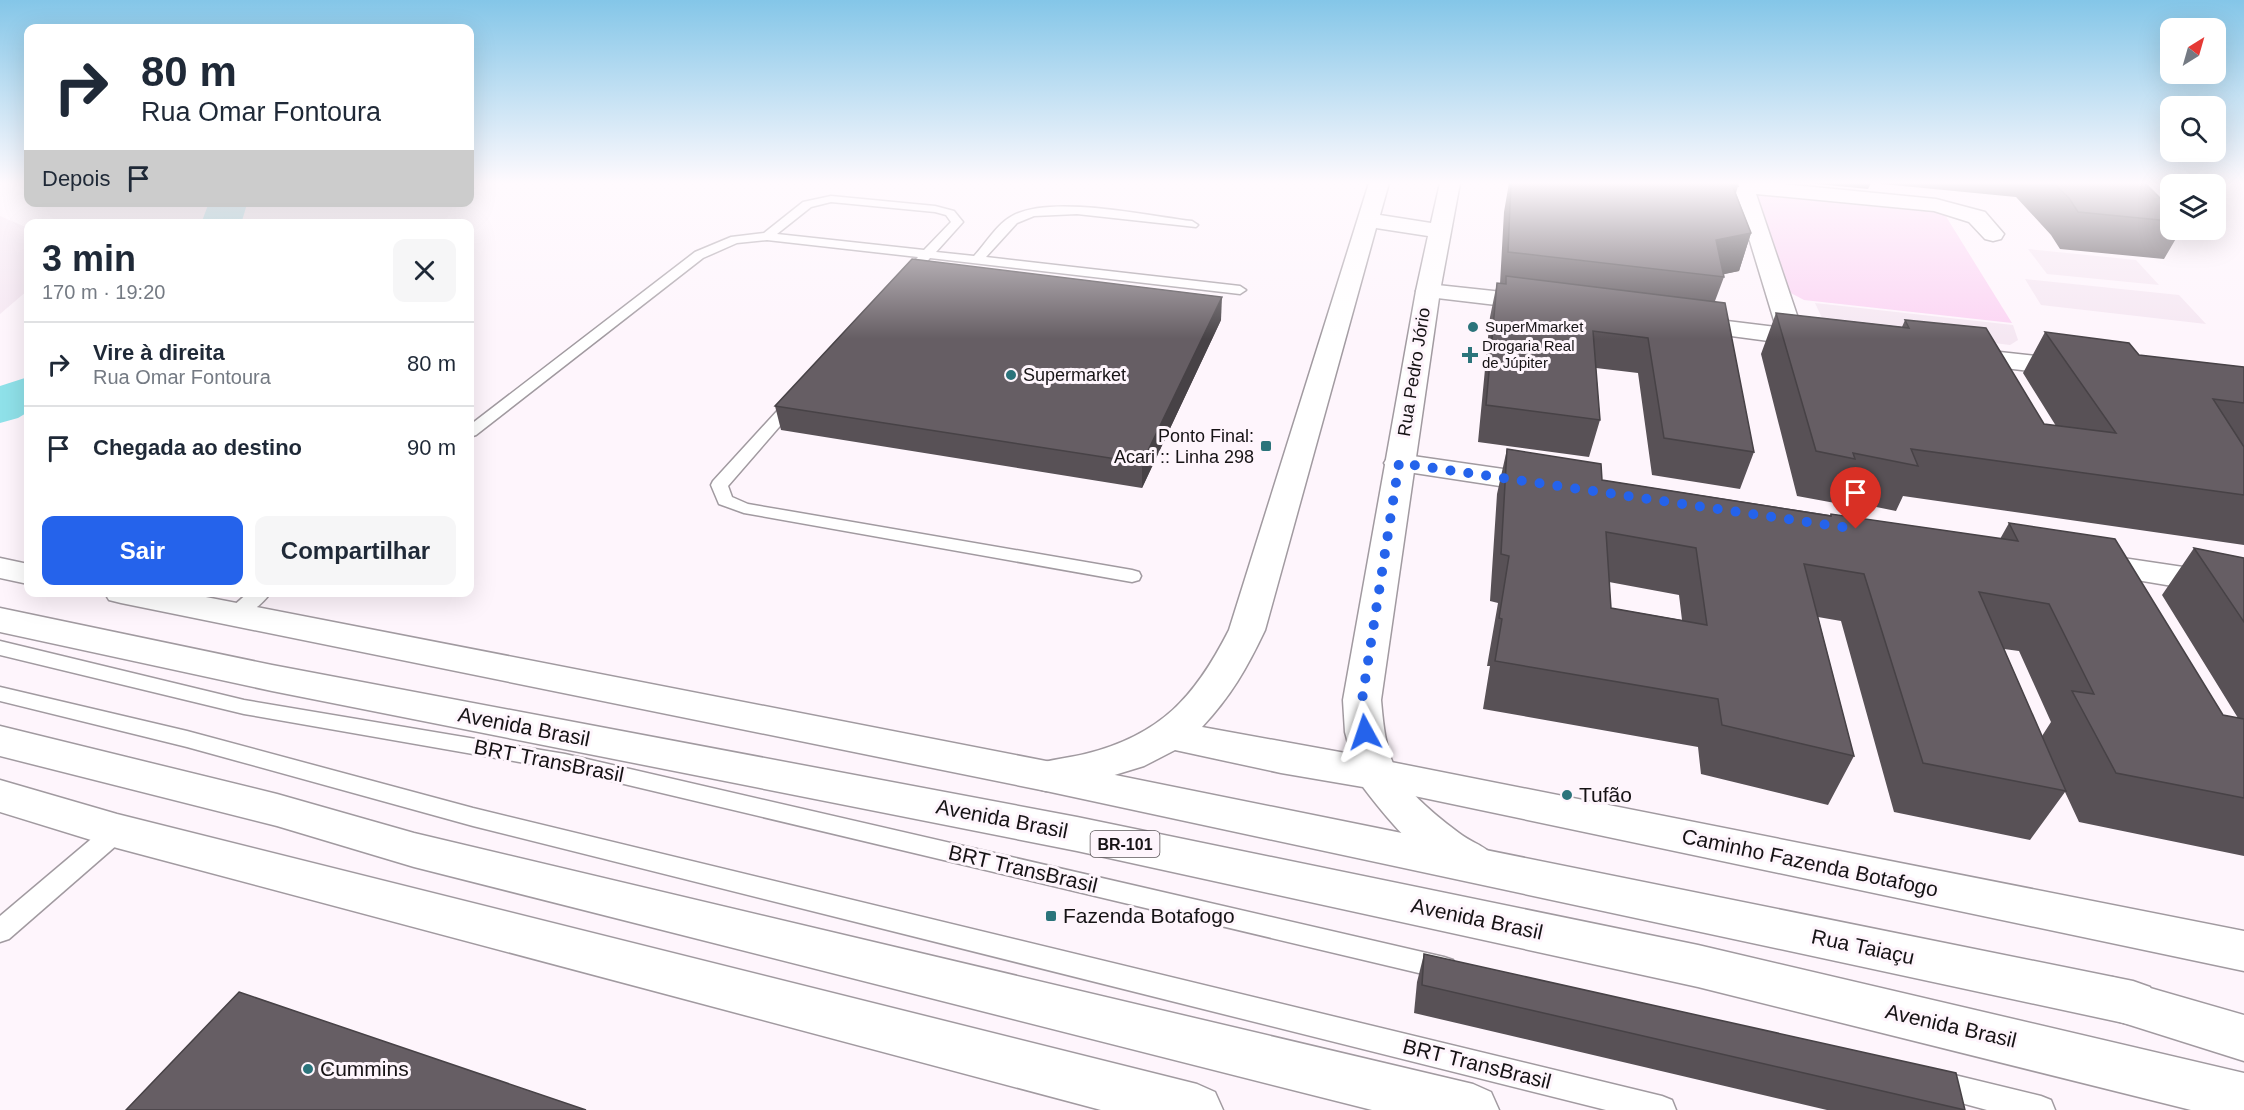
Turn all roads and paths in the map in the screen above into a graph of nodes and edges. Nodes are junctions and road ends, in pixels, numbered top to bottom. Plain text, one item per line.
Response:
1 (770, 235) edge
2 (945, 235) edge
3 (1001, 235) edge
4 (1363, 235) edge
5 (1440, 235) edge
6 (1759, 235) edge
7 (767, 237) junction
8 (926, 255) junction
9 (977, 261) junction
10 (894, 290) edge
11 (1240, 290) dead end
12 (1428, 291) junction
13 (1560, 306) edge
14 (1664, 320) edge
15 (1791, 336) junction
16 (1839, 342) edge
17 (1945, 354) edge
18 (2098, 371) edge
19 (806, 387) edge
20 (474, 429) edge
21 (1399, 463) junction
22 (1574, 488) edge
23 (2062, 559) edge
24 (0, 567) edge
25 (24, 573) edge
26 (1132, 576) dead end
27 (2244, 587) edge
28 (179, 597) edge
29 (248, 603) edge
30 (0, 620) edge
31 (0, 648) edge
32 (0, 694) edge
33 (1171, 735) junction
34 (0, 741) edge
35 (1376, 774) junction
36 (1046, 776) junction
37 (0, 796) edge
38 (117, 831) junction
39 (1482, 868) junction
40 (0, 931) edge
41 (2244, 951) edge
42 (1467, 974) edge
43 (2112, 999) junction
44 (2244, 1025) edge
45 (2244, 1038) edge
46 (1913, 1078) edge
47 (2244, 1098) edge
48 (1197, 1110) edge
49 (1473, 1110) edge
50 (1662, 1110) edge
51 (2041, 1110) edge

1 - 7 lane
2 - 8 lane
3 - 9 lane
4 - 33 main road
5 - 12 main road, Rua Pedro Jório
6 - 15 main road
7 - 8 lane
7 - 20 lane
8 - 9 lane
8 - 10 lane
9 - 11 lane
12 - 13 main road
12 - 21 main road, Rua Pedro Jório
14 - 15 main road
15 - 16 main road
17 - 18 main road
19 - 26 lane
21 - 22 main road
21 - 35 main road, Rua Pedro Jório
23 - 27 main road
24 - 25 main road
28 - 29 main road
29 - 36 main road
30 - 47 main road, Avenida Brasil / BR-101
31 - 42 lane, BRT TransBrasil
32 - 50 lane, BRT TransBrasil
33 - 35 main road, Caminho Fazenda Botafogo
33 - 36 main road
34 - 49 main road
35 - 39 main road, Rua Pedro Jório
35 - 41 main road, Caminho Fazenda Botafogo
36 - 39 main road
37 - 38 main road
38 - 40 lane
38 - 48 main road
39 - 43 main road, Rua Taiaçu
43 - 44 main road, Rua Taiaçu
43 - 45 main road
46 - 51 lane

